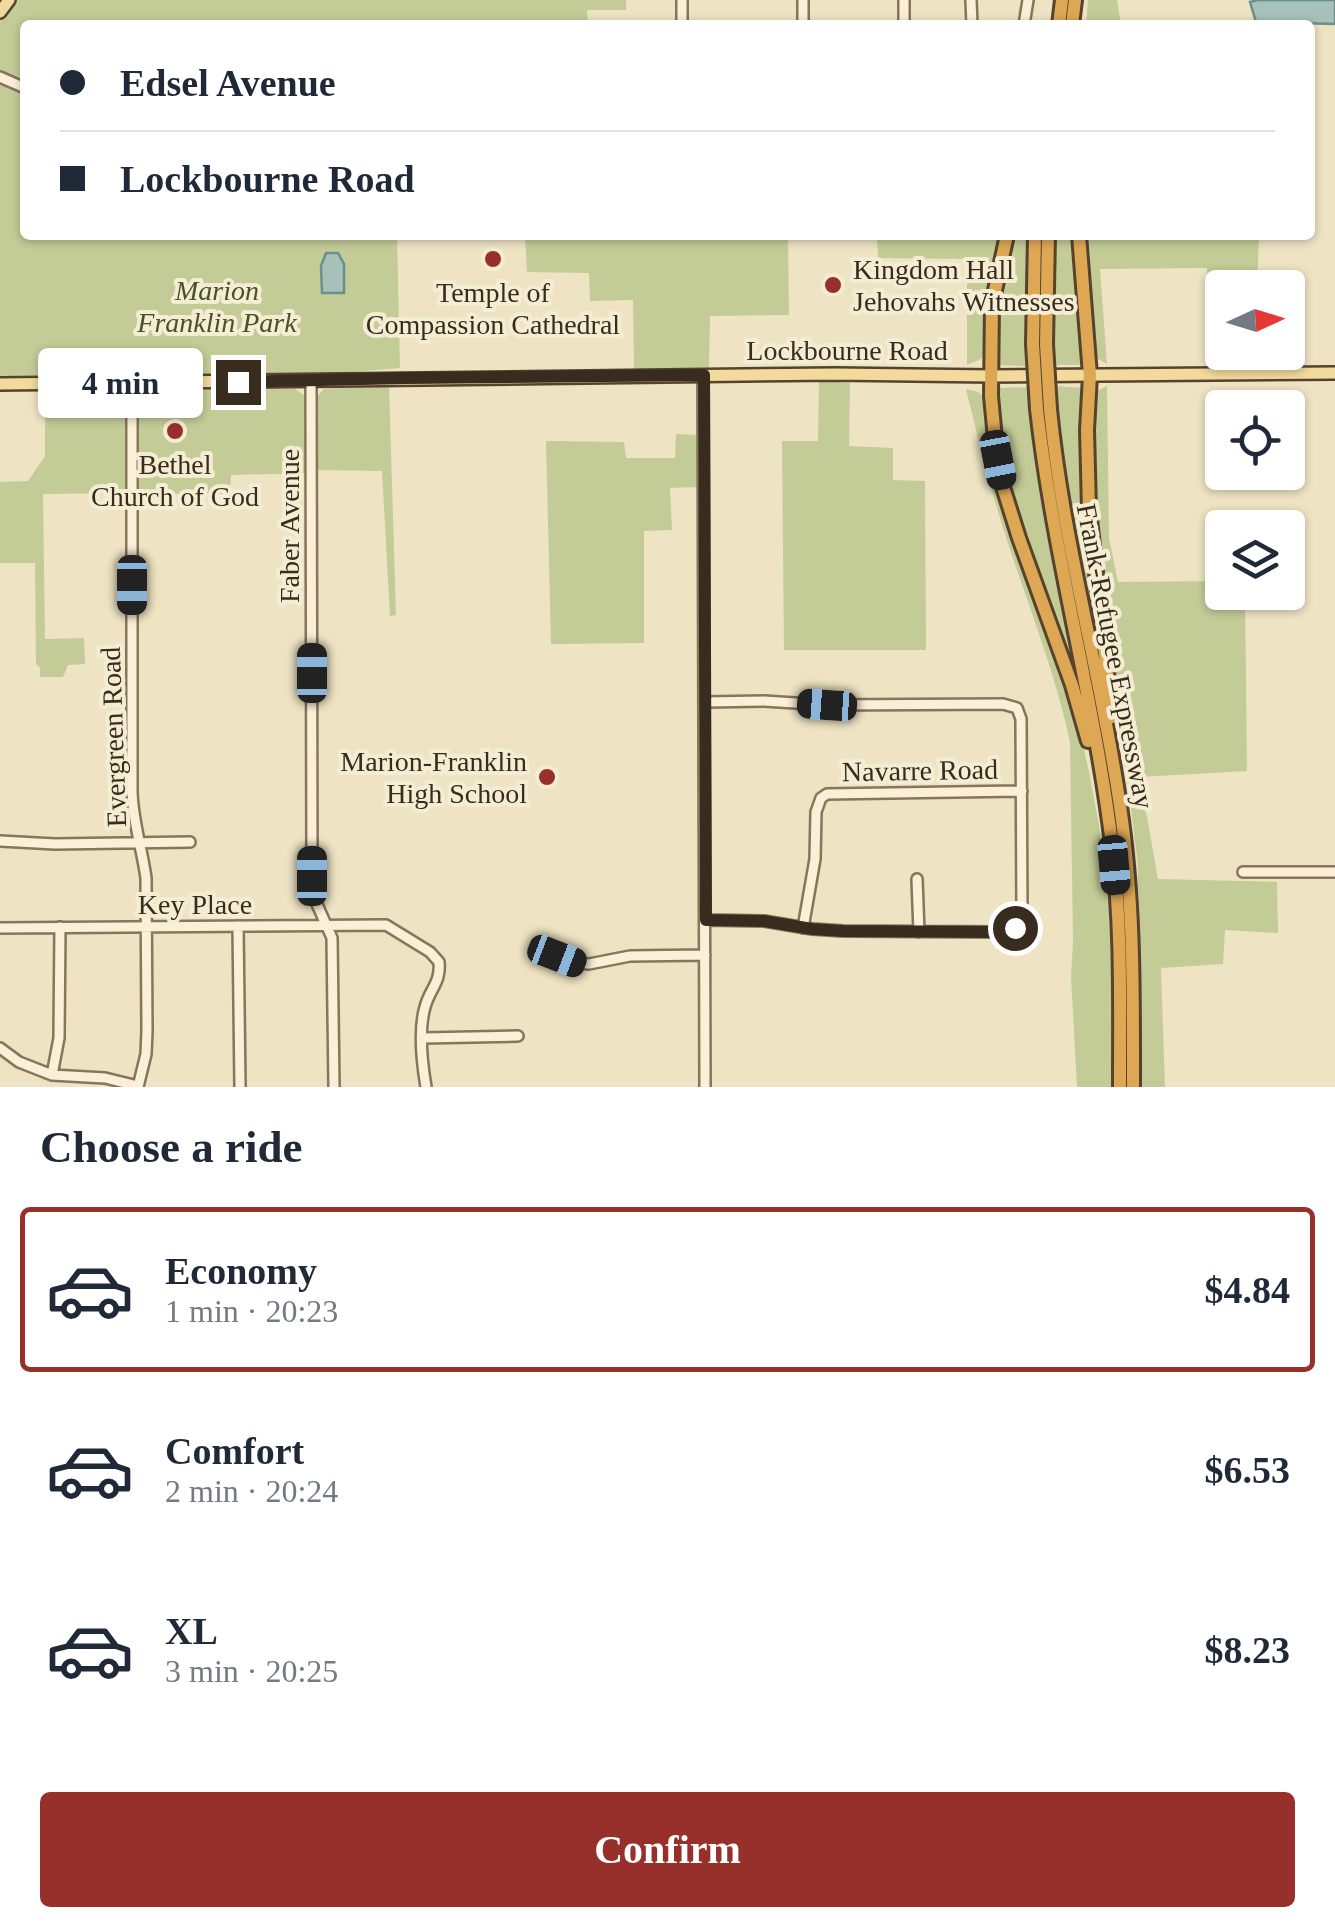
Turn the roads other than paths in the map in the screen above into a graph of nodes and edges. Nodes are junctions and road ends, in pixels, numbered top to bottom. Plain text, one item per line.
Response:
1 (9, 0) edge
2 (0, 12) edge
3 (1007, 240) edge
4 (1035, 240) edge
5 (1048, 240) edge
6 (1080, 240) edge
7 (1039, 344) junction
8 (1335, 373) edge
9 (704, 375) junction
10 (1090, 375) junction
11 (991, 376) junction
12 (311, 382) junction
13 (0, 384) edge
14 (132, 384) junction
15 (706, 702) junction
16 (1022, 791) junction
17 (1114, 805) junction
18 (0, 841) edge
19 (190, 842) dead end
20 (139, 843) junction
21 (1243, 872) dead end
22 (1335, 872) edge
23 (917, 879) dead end
24 (706, 920) junction
25 (327, 925) junction
26 (146, 926) junction
27 (238, 926) junction
28 (60, 927) junction
29 (0, 928) edge
30 (803, 928) junction
31 (918, 932) junction
32 (536, 948) dead end
33 (705, 955) junction
34 (518, 1036) dead end
35 (423, 1038) junction
36 (0, 1048) edge
37 (9, 1057) junction
38 (0, 1068) edge
39 (52, 1075) junction
40 (138, 1087) edge
41 (240, 1087) edge
42 (334, 1087) edge
43 (426, 1087) edge
44 (706, 1087) edge
45 (1120, 1087) edge
46 (1133, 1087) edge

1 - 2 main road
3 - 11 highway
4 - 7 highway, Frank-Refugee Expressway
5 - 7 highway, Frank-Refugee Expressway
6 - 10 highway
7 - 17 highway, Frank-Refugee Expressway, bridge
8 - 10 main road, Lockbourne Road
9 - 11 main road, Lockbourne Road
9 - 12 main road, Lockbourne Road
9 - 15 street
10 - 11 main road, Lockbourne Road
10 - 17 highway
11 - 17 highway
12 - 14 main road, Lockbourne Road
12 - 25 street, Faber Avenue
13 - 14 main road, Lockbourne Road
14 - 20 street, Evergreen Road
15 - 16 street
15 - 24 street
16 - 30 street, Navarre Road
16 - 31 street
17 - 45 highway, Frank-Refugee Expressway
17 - 46 highway, Frank-Refugee Expressway
18 - 20 street
19 - 20 street
20 - 26 street, Evergreen Road
21 - 22 street
23 - 31 street
24 - 30 street
24 - 33 street
25 - 27 street, Key Place
25 - 35 street, Key Place
25 - 42 street, Faber Avenue
26 - 27 street, Key Place
26 - 28 street, Key Place
26 - 40 street, Evergreen Road
27 - 41 street
28 - 29 street, Key Place
28 - 39 street
30 - 31 street
32 - 33 street
33 - 44 street
34 - 35 street
35 - 43 street
36 - 37 street
37 - 38 street
37 - 39 street
39 - 40 street

